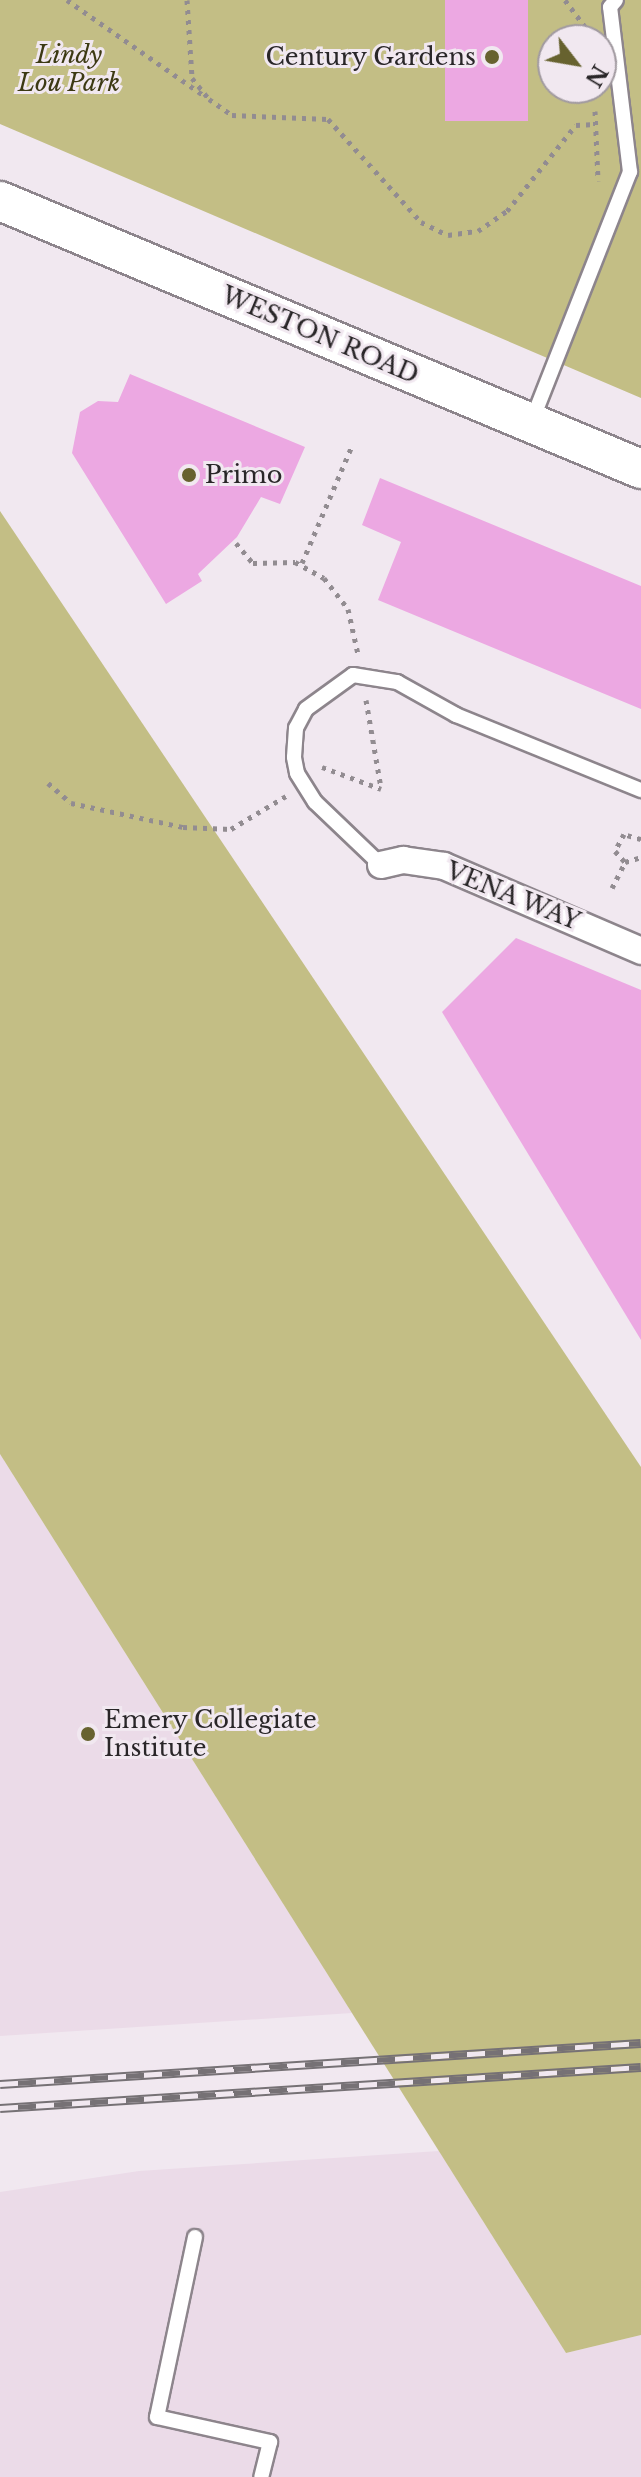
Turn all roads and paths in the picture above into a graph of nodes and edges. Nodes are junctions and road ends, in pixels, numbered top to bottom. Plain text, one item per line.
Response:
1 (67, 0) edge
2 (187, 0) edge
3 (565, 0) edge
4 (608, 2) edge
5 (579, 24) edge
6 (209, 99) junction
7 (596, 124) dead end
8 (0, 201) edge
9 (531, 423) junction
10 (351, 448) dead end
11 (641, 469) edge
12 (236, 543) dead end
13 (302, 563) junction
14 (362, 674) junction
15 (48, 783) dead end
16 (381, 789) dead end
17 (641, 790) edge
18 (250, 818) dead end
19 (641, 839) edge
20 (641, 857) edge
21 (625, 862) junction
22 (381, 865) joint
23 (612, 888) dead end
24 (641, 951) edge
25 (195, 2237) dead end
26 (261, 2477) edge

1 - 6 path
2 - 6 path
3 - 5 path
4 - 9 lane
6 - 7 path
8 - 9 main road, WESTON ROAD
9 - 11 main road, WESTON ROAD
10 - 13 path
12 - 13 path
13 - 14 path
14 - 16 path
14 - 17 lane
14 - 22 lane
15 - 18 path
19 - 21 path
20 - 21 path
21 - 23 path
22 - 24 street, VENA WAY
25 - 26 lane

